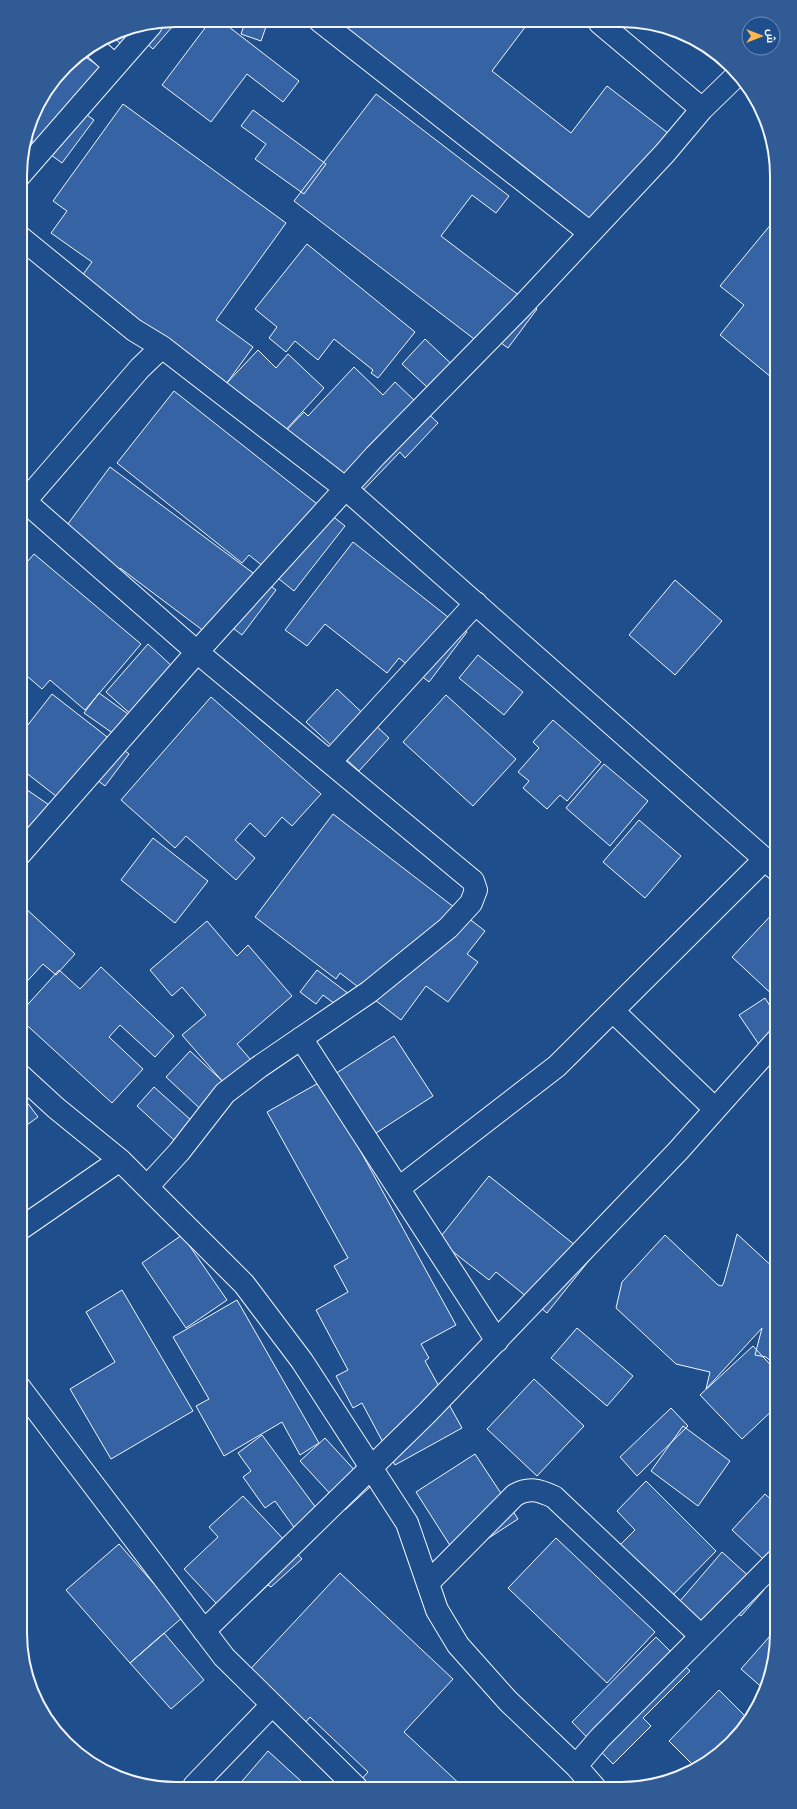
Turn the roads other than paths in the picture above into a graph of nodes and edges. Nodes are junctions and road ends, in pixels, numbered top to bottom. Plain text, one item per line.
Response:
1 (328, 27) edge
2 (605, 27) edge
3 (147, 30) edge
4 (97, 50) edge
5 (115, 66) junction
6 (733, 78) edge
7 (702, 109) junction
8 (27, 167) edge
9 (590, 233) junction
10 (27, 244) edge
11 (162, 347) junction
12 (346, 489) junction
13 (27, 495) edge
14 (27, 505) edge
15 (476, 603) junction
16 (197, 652) junction
17 (330, 762) junction
18 (27, 846) edge
19 (770, 863) edge
20 (770, 865) edge
21 (614, 1011) junction
22 (301, 1038) junction
23 (770, 1048) edge
24 (27, 1081) edge
25 (715, 1109) junction
26 (120, 1160) junction
27 (147, 1187) junction
28 (399, 1188) junction
29 (27, 1224) edge
30 (497, 1340) junction
31 (27, 1397) edge
32 (371, 1467) junction
33 (770, 1567) edge
34 (428, 1583) junction
35 (204, 1631) junction
36 (702, 1636) junction
37 (272, 1704) junction
38 (576, 1766) junction
39 (198, 1782) edge
40 (351, 1782) edge
41 (590, 1782) edge

1 - 9 street
2 - 7 street
3 - 5 street
4 - 5 street
5 - 8 street
6 - 7 street
7 - 9 street
9 - 12 street
10 - 11 street
11 - 12 street
11 - 13 street
12 - 15 street
12 - 16 street
14 - 16 street
15 - 17 street
15 - 19 street
16 - 17 street
16 - 18 street
17 - 22 street
20 - 21 street
21 - 25 street
21 - 28 street
22 - 27 street
22 - 28 street
23 - 25 street
24 - 26 street
25 - 30 street
26 - 27 street
26 - 29 street
27 - 32 street
28 - 30 street
30 - 32 street
31 - 35 street
32 - 34 street
32 - 35 street
33 - 36 street
34 - 36 street
34 - 38 street
35 - 37 street
36 - 38 street
37 - 39 street
37 - 40 street
38 - 41 street

